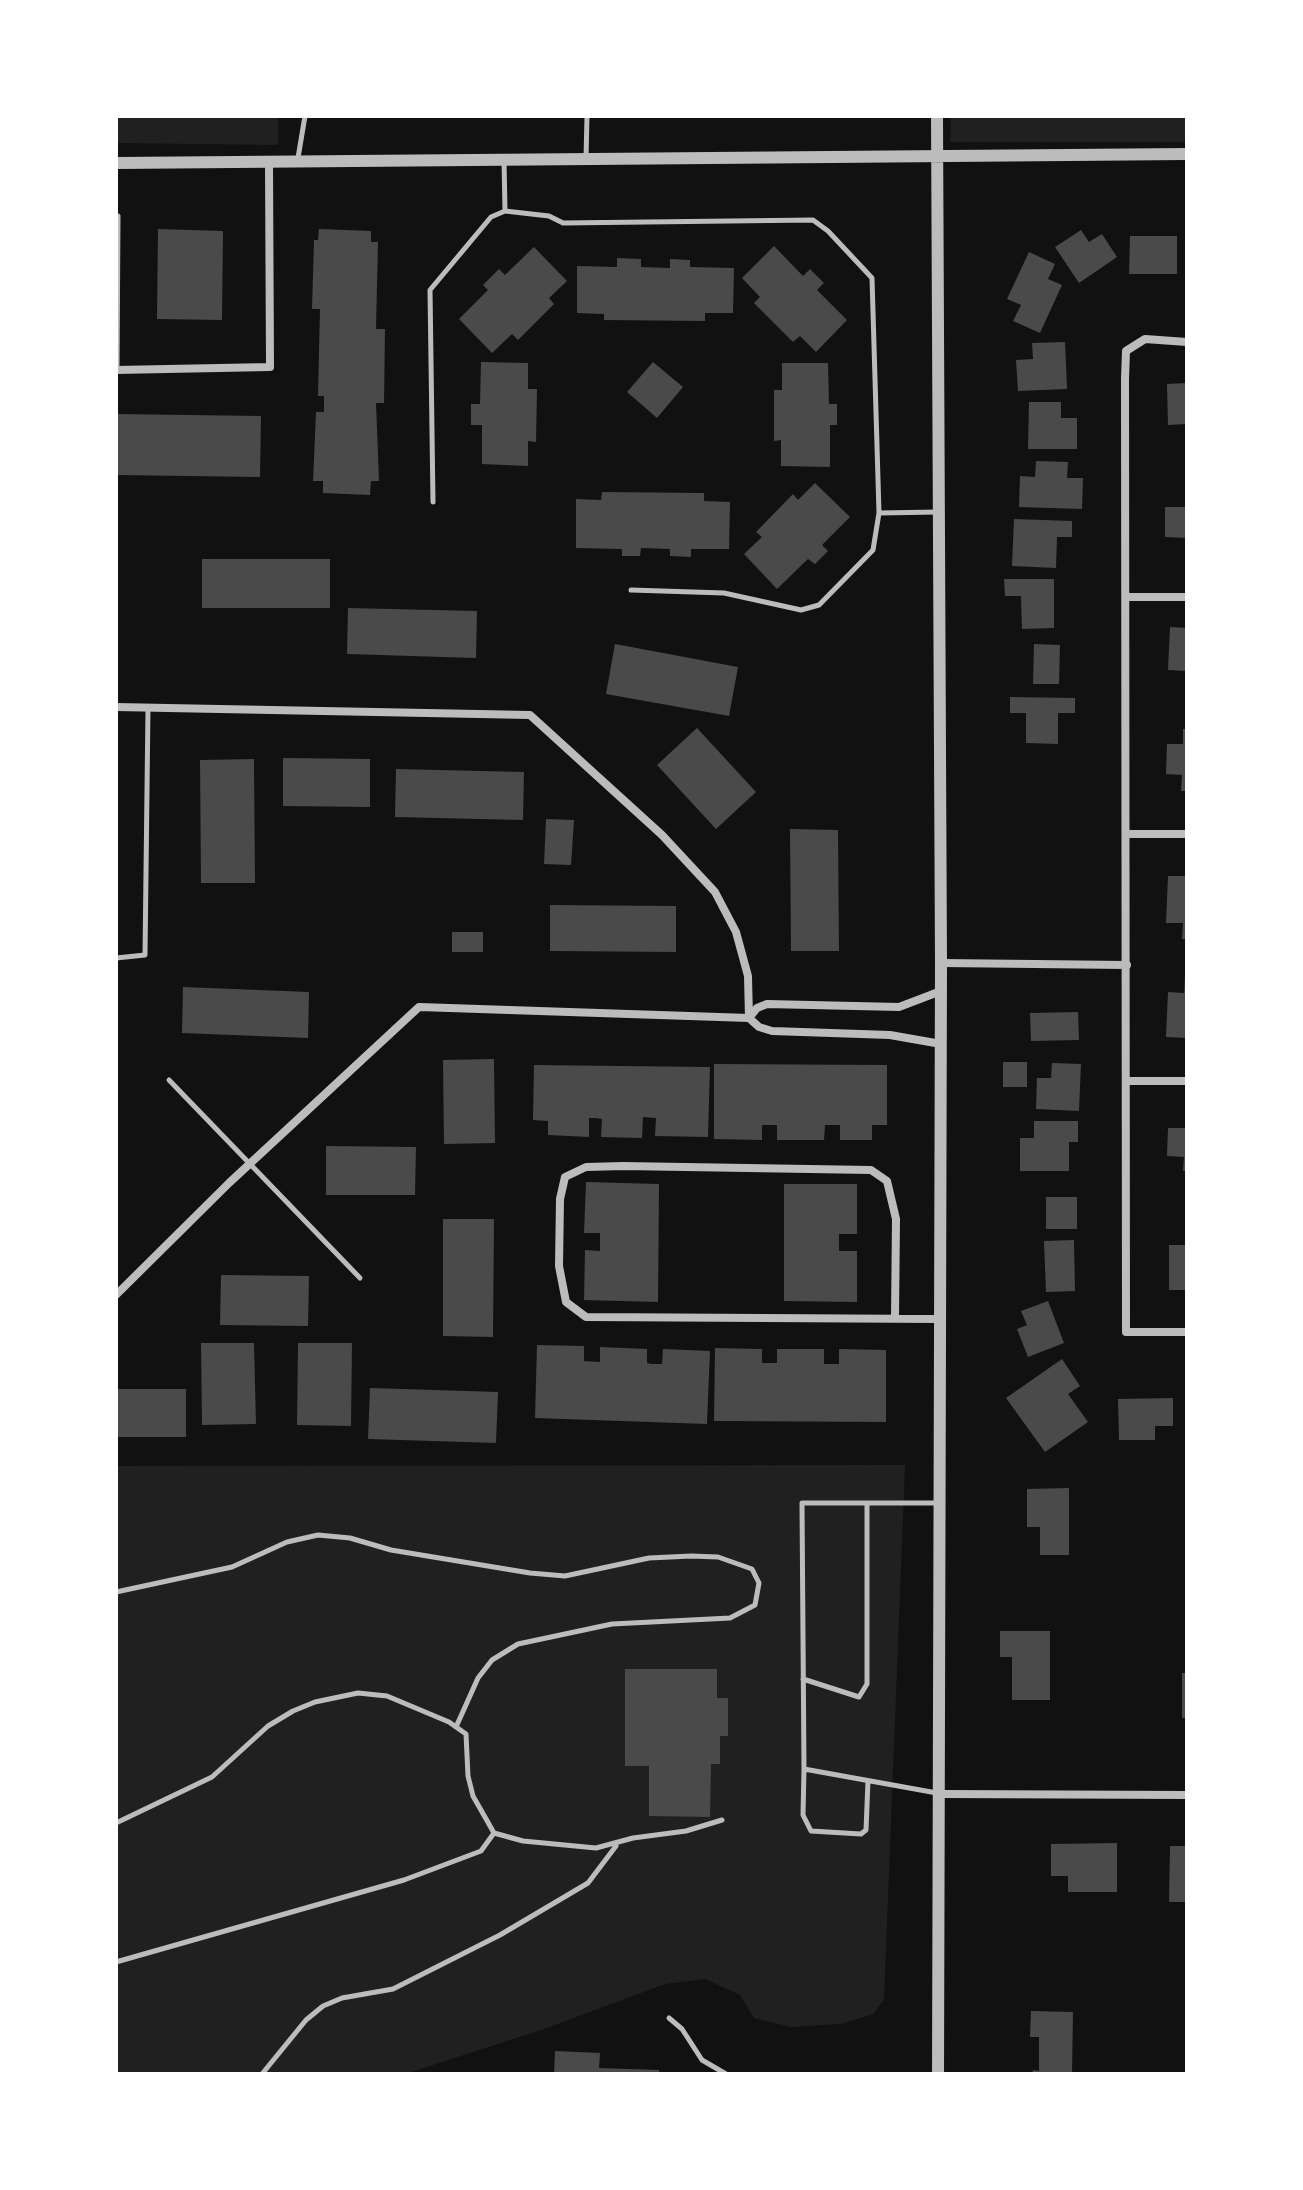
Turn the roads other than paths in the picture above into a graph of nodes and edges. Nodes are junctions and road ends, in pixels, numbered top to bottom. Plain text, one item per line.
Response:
1 (305, 116) edge
2 (587, 116) edge
3 (937, 116) edge
4 (937, 154) junction
5 (1187, 154) edge
6 (504, 159) junction
7 (586, 159) junction
8 (116, 163) edge
9 (269, 164) junction
10 (298, 164) junction
11 (505, 211) junction
12 (118, 216) dead end
13 (1186, 342) edge
14 (116, 370) edge
15 (433, 502) dead end
16 (939, 512) junction
17 (879, 513) junction
18 (631, 590) dead end
19 (1126, 597) junction
20 (1187, 597) edge
21 (116, 707) edge
22 (148, 708) junction
23 (1126, 834) junction
24 (1187, 834) edge
25 (116, 958) edge
26 (941, 963) junction
27 (1127, 965) junction
28 (941, 991) junction
29 (749, 1018) junction
30 (941, 1044) junction
31 (169, 1080) dead end
32 (1127, 1081) junction
33 (1187, 1081) edge
34 (249, 1165) junction
35 (360, 1278) dead end
36 (116, 1295) edge
37 (895, 1317) junction
38 (940, 1319) junction
39 (1187, 1332) edge
40 (867, 1503) junction
41 (940, 1503) junction
42 (116, 1592) edge
43 (803, 1679) junction
44 (456, 1727) junction
45 (804, 1769) junction
46 (868, 1781) junction
47 (941, 1794) junction
48 (1187, 1795) edge
49 (722, 1820) dead end
50 (116, 1823) edge
51 (494, 1833) junction
52 (617, 1845) junction
53 (116, 1962) edge
54 (669, 2018) dead end
55 (262, 2074) edge
56 (726, 2074) edge
57 (938, 2074) edge

1 - 10 lane
2 - 7 lane
3 - 4 street
4 - 5 street
4 - 7 street
4 - 16 street
6 - 7 street
6 - 10 street
6 - 11 lane
8 - 9 street
9 - 10 street
9 - 14 street
11 - 15 lane
11 - 17 lane
12 - 14 lane
13 - 19 street
16 - 17 lane
16 - 26 street
17 - 18 lane
19 - 20 street
19 - 23 street
21 - 22 street
22 - 25 lane
22 - 29 street
23 - 24 street
23 - 27 street
26 - 27 street
26 - 28 street
27 - 32 street
28 - 29 street
28 - 30 street
29 - 30 street
29 - 34 street
30 - 38 street
31 - 34 lane
32 - 33 street
32 - 39 street
34 - 35 lane
34 - 36 street
37 - 37 street
37 - 38 street
38 - 41 street
40 - 41 lane
40 - 43 lane
40 - 43 lane
41 - 47 street
42 - 44 lane
43 - 45 lane
44 - 50 lane
44 - 51 lane
45 - 46 lane
45 - 46 lane
46 - 47 lane
47 - 48 street
47 - 57 street
49 - 52 lane
51 - 52 lane
51 - 53 lane
52 - 55 lane
54 - 56 lane

